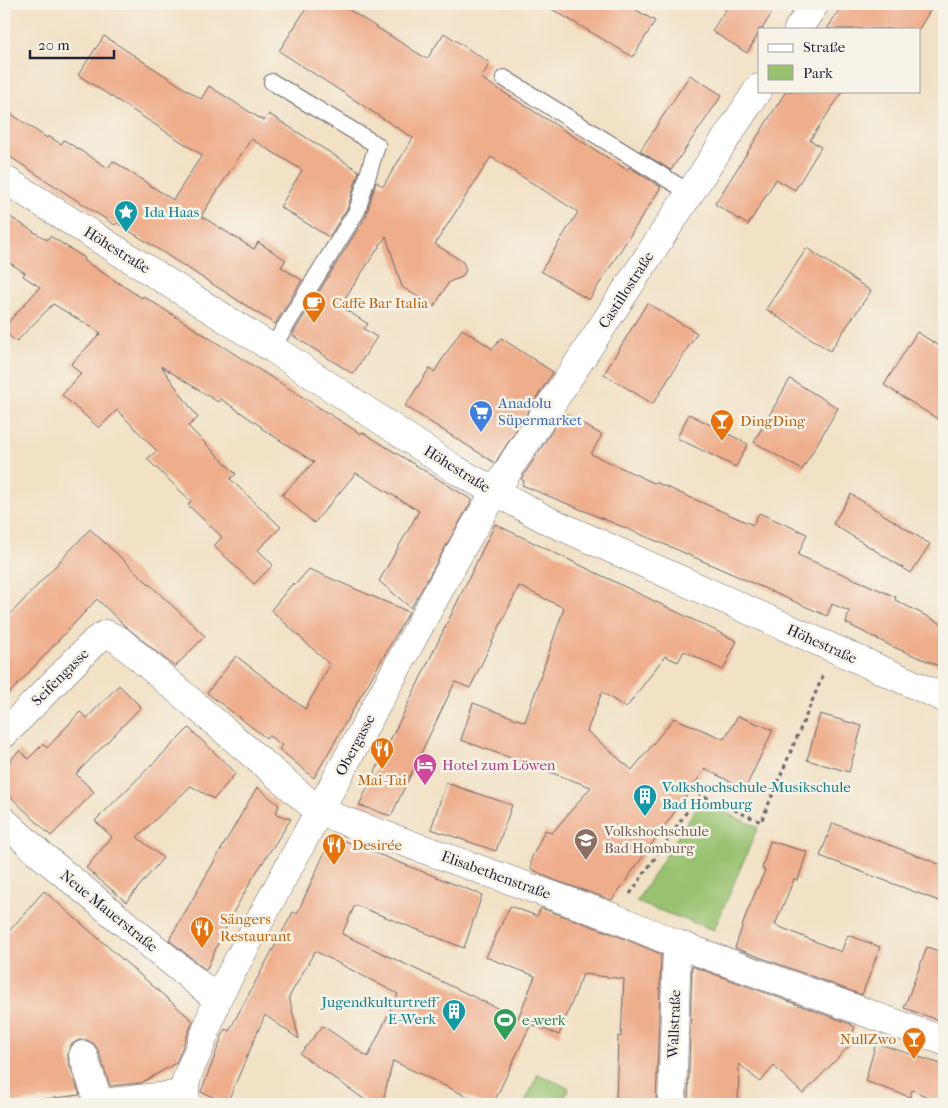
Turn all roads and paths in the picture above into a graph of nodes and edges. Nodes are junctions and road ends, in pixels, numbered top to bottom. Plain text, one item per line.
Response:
1 (815, 4) edge
2 (799, 28) edge
3 (504, 78) dead end
4 (272, 82) dead end
5 (758, 90) edge
6 (4, 178) edge
7 (690, 193) junction
8 (272, 348) junction
9 (495, 492) junction
10 (95, 641) joint
11 (834, 649) junction
12 (944, 698) edge
13 (4, 734) edge
14 (320, 812) junction
15 (4, 821) edge
16 (615, 918) junction
17 (677, 944) junction
18 (217, 999) junction
19 (944, 1042) edge
20 (83, 1055) dead end
21 (186, 1099) edge
22 (96, 1104) edge
23 (672, 1104) edge

1 - 2 street
3 - 7 lane
4 - 8 lane
5 - 7 street, Castillostraße
6 - 8 street, Höhestraße
7 - 9 street, Castillostraße
8 - 9 street, Höhestraße
9 - 11 street, Höhestraße
9 - 14 street, Obergasse
10 - 13 street, Seifengasse
10 - 14 street, Elisabethenstraße
11 - 12 street, Höhestraße
11 - 16 path
14 - 16 street, Elisabethenstraße
14 - 18 street, Obergasse
15 - 18 street, Neue Mauerstraße
16 - 17 street, Elisabethenstraße
17 - 19 street, Elisabethenstraße
17 - 23 street, Wallstraße
18 - 21 street, Obergasse
20 - 22 street
21 - 22 street

